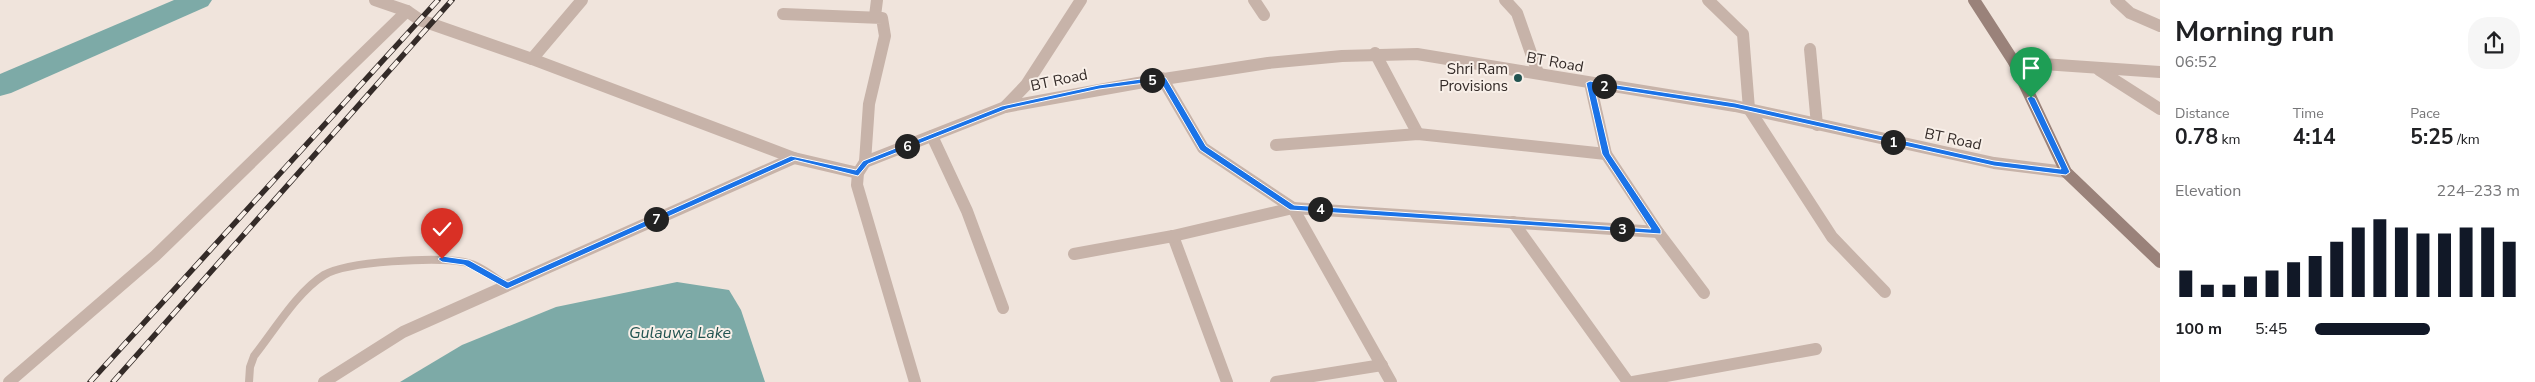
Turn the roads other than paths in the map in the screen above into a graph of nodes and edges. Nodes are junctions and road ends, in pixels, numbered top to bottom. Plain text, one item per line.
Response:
1 (375, 0) edge
2 (582, 0) edge
3 (877, 0) edge
4 (1081, 0) edge
5 (1254, 0) edge
6 (1505, 0) edge
7 (1708, 0) edge
8 (1974, 0) edge
9 (2116, 0) edge
10 (407, 11) junction
11 (783, 14) dead end
12 (1264, 15) dead end
13 (875, 16) junction
14 (2160, 26) edge
15 (1810, 49) dead end
16 (1375, 53) junction
17 (532, 59) junction
18 (2014, 62) junction
19 (2099, 69) junction
20 (2160, 72) edge
21 (1538, 73) junction
22 (1162, 78) junction
23 (1590, 83) junction
24 (1005, 107) junction
25 (1749, 109) junction
26 (2160, 110) edge
27 (1817, 125) junction
28 (1418, 134) junction
29 (932, 136) junction
30 (1276, 145) dead end
31 (1606, 154) junction
32 (794, 158) junction
33 (862, 168) junction
34 (2066, 172) junction
35 (1293, 208) junction
36 (1513, 222) junction
37 (1658, 232) junction
38 (1173, 236) junction
39 (1074, 254) dead end
40 (2160, 262) edge
41 (507, 286) junction
42 (1884, 292) dead end
43 (1704, 293) dead end
44 (1002, 308) dead end
45 (1816, 349) dead end
46 (1382, 365) junction
47 (9, 382) edge
48 (249, 382) edge
49 (324, 382) edge
50 (915, 382) edge
51 (1227, 382) edge
52 (1276, 382) edge
53 (1391, 382) edge
54 (1628, 382) edge
55 (1633, 382) edge

1 - 10 street
2 - 17 street
3 - 13 street
4 - 24 street
5 - 12 street
6 - 21 street
7 - 25 street
8 - 18 street
9 - 14 street
10 - 17 street
10 - 47 street
11 - 13 street
13 - 33 street
15 - 27 street
16 - 21 street, BT Road
16 - 22 street, BT Road
16 - 28 street
17 - 32 street
18 - 19 street
18 - 34 street
19 - 20 street
19 - 26 street
21 - 23 street, BT Road
22 - 24 street, BT Road
22 - 35 street
23 - 25 street, BT Road
23 - 31 street
24 - 29 street, BT Road
25 - 27 street, BT Road
25 - 42 street
27 - 34 street, BT Road
28 - 30 street
28 - 31 street
29 - 33 street, BT Road
29 - 44 street
31 - 37 street
32 - 33 street
32 - 41 street
33 - 50 street
34 - 40 street
35 - 36 street
35 - 38 street
35 - 46 street
36 - 37 street
36 - 54 street
37 - 43 street
38 - 39 street
38 - 51 street
41 - 48 lane
41 - 49 street
45 - 55 street
46 - 52 street
46 - 53 street

